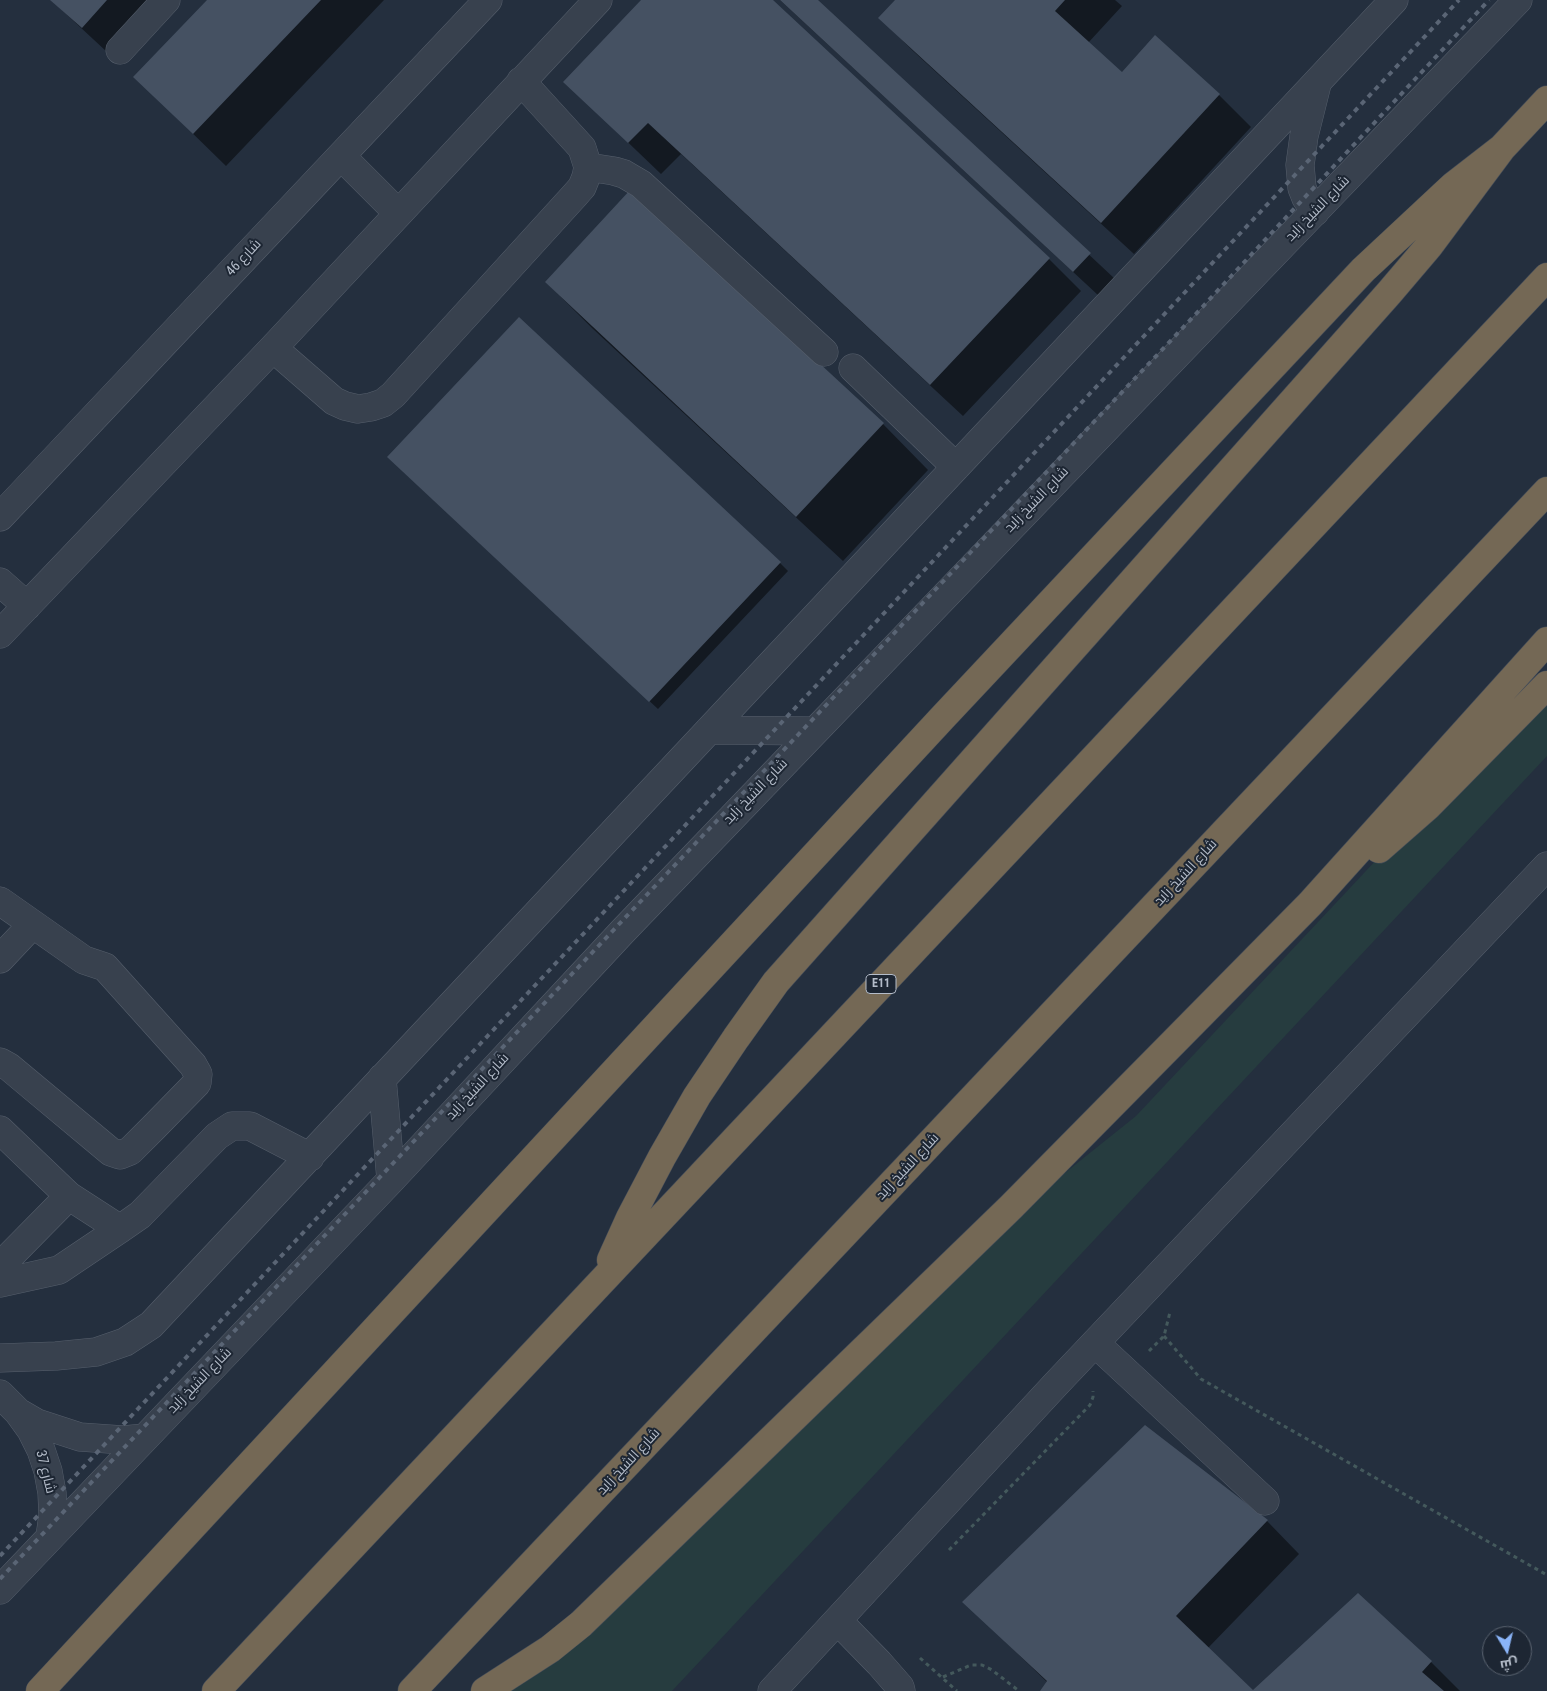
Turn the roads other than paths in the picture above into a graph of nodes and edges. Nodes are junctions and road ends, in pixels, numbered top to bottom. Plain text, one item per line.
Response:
1 (166, 0) edge
2 (488, 0) edge
3 (598, 0) edge
4 (1394, 0) edge
5 (1518, 0) edge
6 (120, 50) dead end
7 (521, 81) junction
8 (1317, 82) junction
9 (1547, 100) edge
10 (1502, 148) junction
11 (341, 156) junction
12 (588, 167) junction
13 (1315, 212) junction
14 (398, 213) junction
15 (1547, 277) edge
16 (273, 348) junction
17 (824, 352) dead end
18 (853, 368) dead end
19 (956, 467) junction
20 (1547, 491) edge
21 (0, 517) edge
22 (0, 582) edge
23 (27, 606) junction
24 (0, 634) edge
25 (1547, 641) edge
26 (1547, 684) edge
27 (709, 730) junction
28 (814, 731) junction
29 (1547, 866) edge
30 (0, 901) edge
31 (1310, 904) junction
32 (32, 925) junction
33 (0, 959) edge
34 (0, 1062) edge
35 (382, 1078) junction
36 (0, 1130) edge
37 (302, 1164) junction
38 (391, 1180) junction
39 (69, 1196) junction
40 (120, 1229) junction
41 (0, 1266) edge
42 (600, 1282) junction
43 (0, 1283) edge
44 (1101, 1337) junction
45 (0, 1358) edge
46 (9, 1403) edge
47 (145, 1438) junction
48 (50, 1537) junction
49 (0, 1590) edge
50 (838, 1621) junction
51 (40, 1691) edge
52 (216, 1691) edge
53 (412, 1691) edge
54 (485, 1691) edge
55 (772, 1691) edge
56 (901, 1691) edge

1 - 6 street
2 - 11 street, شارع 46
3 - 7 street
4 - 8 street
5 - 13 street, شارع الشيخ زايد
7 - 12 street
7 - 14 street
8 - 13 street
8 - 19 street
9 - 10 highway
10 - 42 highway
10 - 51 highway
11 - 14 street
11 - 21 street, شارع 46
12 - 16 street
12 - 17 street
13 - 28 street, شارع الشيخ زايد
14 - 16 street
15 - 42 highway, E11
16 - 23 street
18 - 19 street
19 - 27 street
20 - 53 highway, شارع الشيخ زايد
22 - 23 street
23 - 24 street
25 - 31 highway
26 - 31 highway
27 - 28 street
27 - 35 street
28 - 38 street, شارع الشيخ زايد
29 - 44 street
30 - 32 street
31 - 54 highway
32 - 33 street
32 - 34 street
35 - 37 street
35 - 38 street
36 - 39 street
37 - 40 street
37 - 45 street
38 - 47 street, شارع الشيخ زايد
39 - 40 street
39 - 41 street
40 - 43 street
42 - 52 highway, E11
44 - 44 street
44 - 50 street
46 - 47 street, شارع 37
46 - 48 street, شارع 37
47 - 48 street, شارع الشيخ زايد
48 - 49 street, شارع الشيخ زايد
50 - 55 street
50 - 56 street

